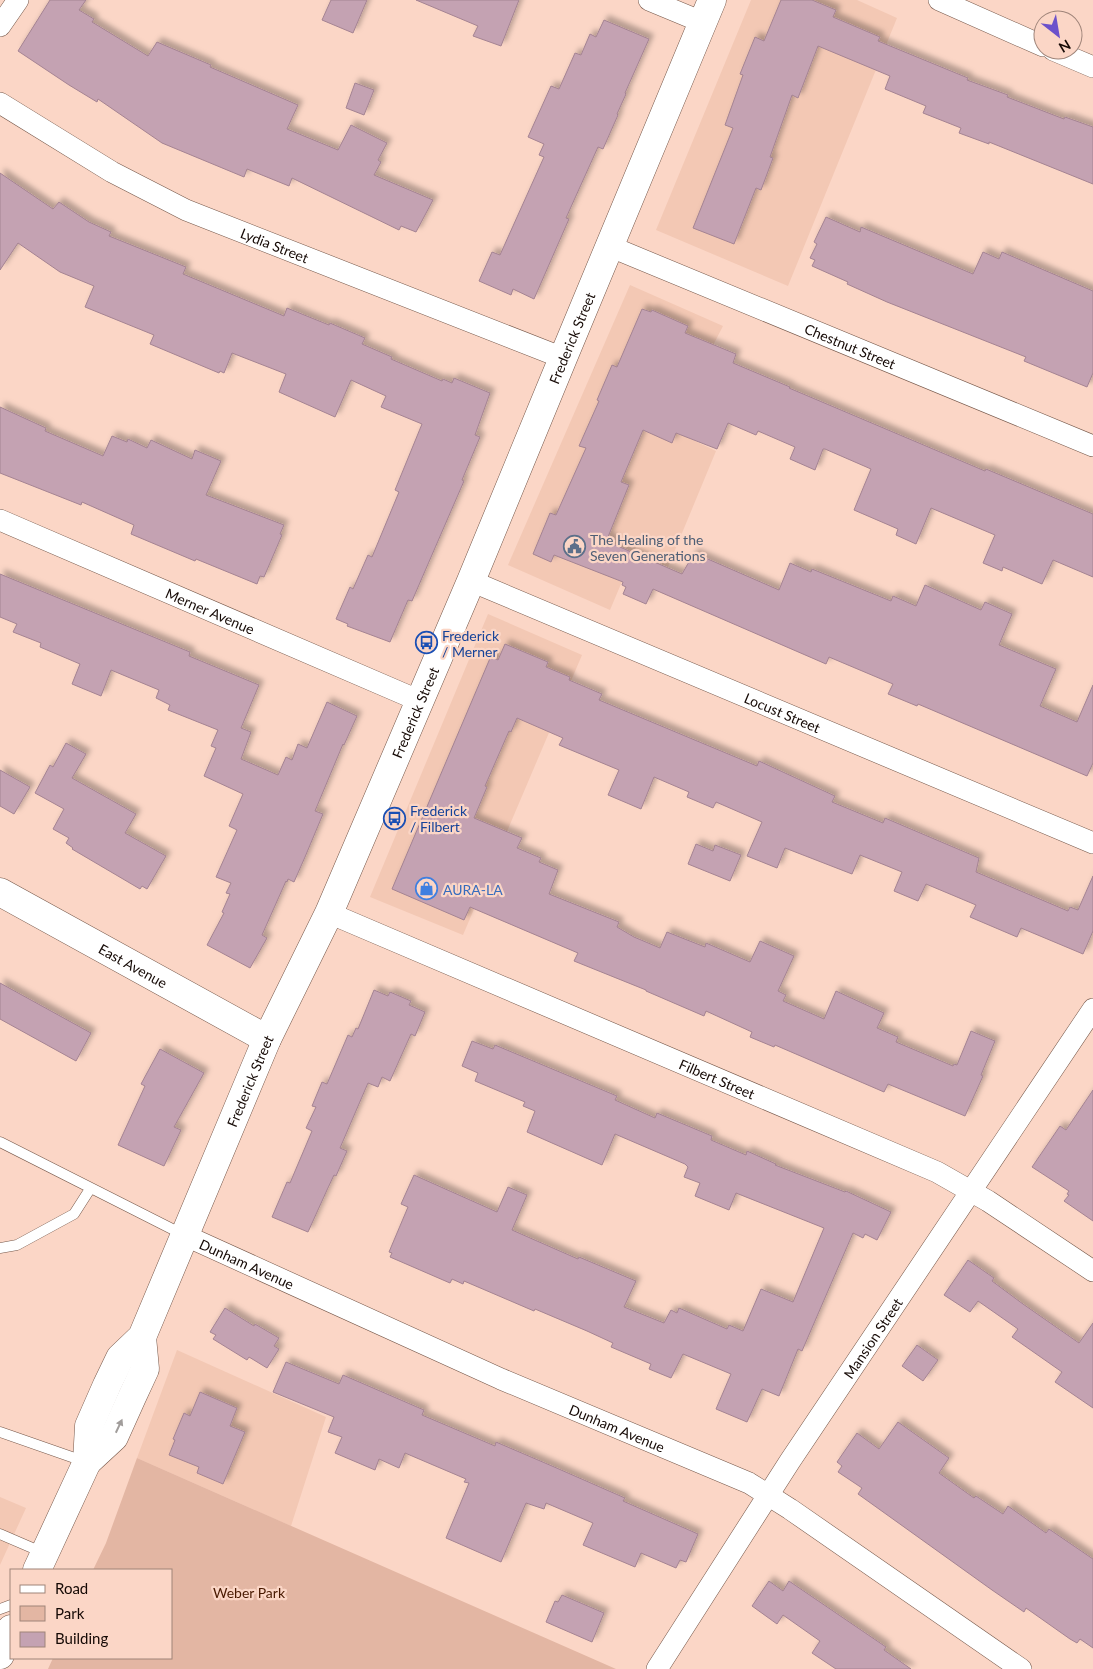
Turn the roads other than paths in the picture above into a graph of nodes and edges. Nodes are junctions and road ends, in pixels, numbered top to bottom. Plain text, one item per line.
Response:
1 (18, 0) edge
2 (649, 0) edge
3 (939, 0) edge
4 (707, 11) edge
5 (0, 26) edge
6 (1033, 42) edge
7 (1077, 60) edge
8 (1093, 67) edge
9 (0, 103) edge
10 (609, 246) junction
11 (562, 358) junction
12 (1093, 446) edge
13 (0, 520) edge
14 (471, 582) junction
15 (420, 701) junction
16 (1093, 843) edge
17 (0, 892) edge
18 (329, 913) junction
19 (1093, 1009) edge
20 (267, 1040) junction
21 (0, 1142) edge
22 (90, 1189) junction
23 (971, 1191) junction
24 (184, 1236) junction
25 (0, 1248) edge
26 (1093, 1271) edge
27 (0, 1432) edge
28 (87, 1462) junction
29 (769, 1495) junction
30 (0, 1534) edge
31 (41, 1562) edge
32 (10, 1631) edge
33 (0, 1655) edge
34 (657, 1669) edge
35 (1021, 1669) edge

1 - 5 street
2 - 4 street
3 - 6 street
4 - 10 main road, Frederick Street
7 - 8 street
9 - 11 street, Lydia Street
10 - 11 main road, Frederick Street
10 - 12 street, Chestnut Street
11 - 14 main road, Frederick Street
13 - 15 street, Merner Avenue
14 - 15 main road, Frederick Street
14 - 16 street, Locust Street
15 - 18 main road, Frederick Street
17 - 20 main road, East Avenue
18 - 20 main road, Frederick Street
18 - 23 street, Filbert Street
19 - 23 street, Mansion Street
20 - 24 main road, Frederick Street
21 - 22 lane
22 - 24 lane
22 - 25 lane
23 - 26 street, Filbert Street
23 - 29 street, Mansion Street
24 - 28 main road, Frederick Street
24 - 29 street, Dunham Avenue
27 - 28 lane
28 - 31 main road, Frederick Street
29 - 34 street, Mansion Street
29 - 35 street, Dunham Avenue
30 - 31 lane
32 - 33 main road

